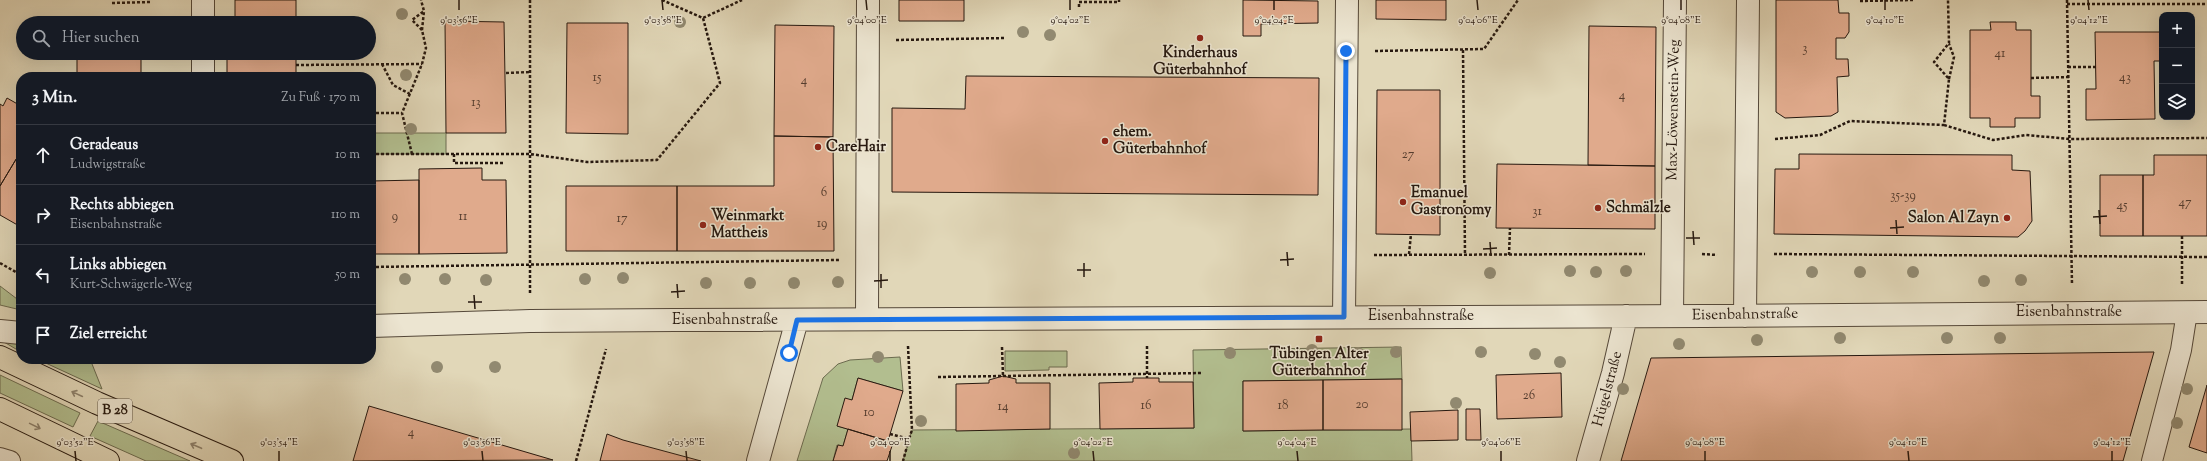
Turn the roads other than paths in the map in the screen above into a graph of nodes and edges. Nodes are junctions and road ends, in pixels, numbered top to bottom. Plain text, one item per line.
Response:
1 (203, 0) edge
2 (868, 0) edge
3 (1346, 0) edge
4 (1675, 0) edge
5 (1748, 0) edge
6 (203, 16) edge
7 (203, 60) edge
8 (203, 72) edge
9 (2192, 312) edge
10 (1626, 316) junction
11 (1672, 316) junction
12 (1745, 316) junction
13 (1344, 317) junction
14 (867, 319) junction
15 (797, 320) junction
16 (376, 326) edge
17 (0, 331) edge
18 (16, 333) edge
19 (0, 357) edge
20 (0, 409) edge
21 (0, 458) edge
22 (10, 461) edge
23 (108, 461) edge
24 (232, 461) edge
25 (758, 461) edge
26 (1588, 461) edge
27 (2152, 461) edge

1 - 6 street
2 - 14 street
3 - 13 street
4 - 11 street, Max-Löwenstein-Weg
5 - 12 street
7 - 8 street
9 - 12 street, Eisenbahnstraße
9 - 27 lane
10 - 11 street, Eisenbahnstraße
10 - 13 street, Eisenbahnstraße
10 - 26 street, Hügelstraße
11 - 12 street, Eisenbahnstraße
13 - 14 street, Eisenbahnstraße
14 - 15 street, Eisenbahnstraße
15 - 16 street, Eisenbahnstraße
15 - 25 street
17 - 18 street
24 -> 19 main road, B 28
20 -> 23 main road
21 - 22 lane

